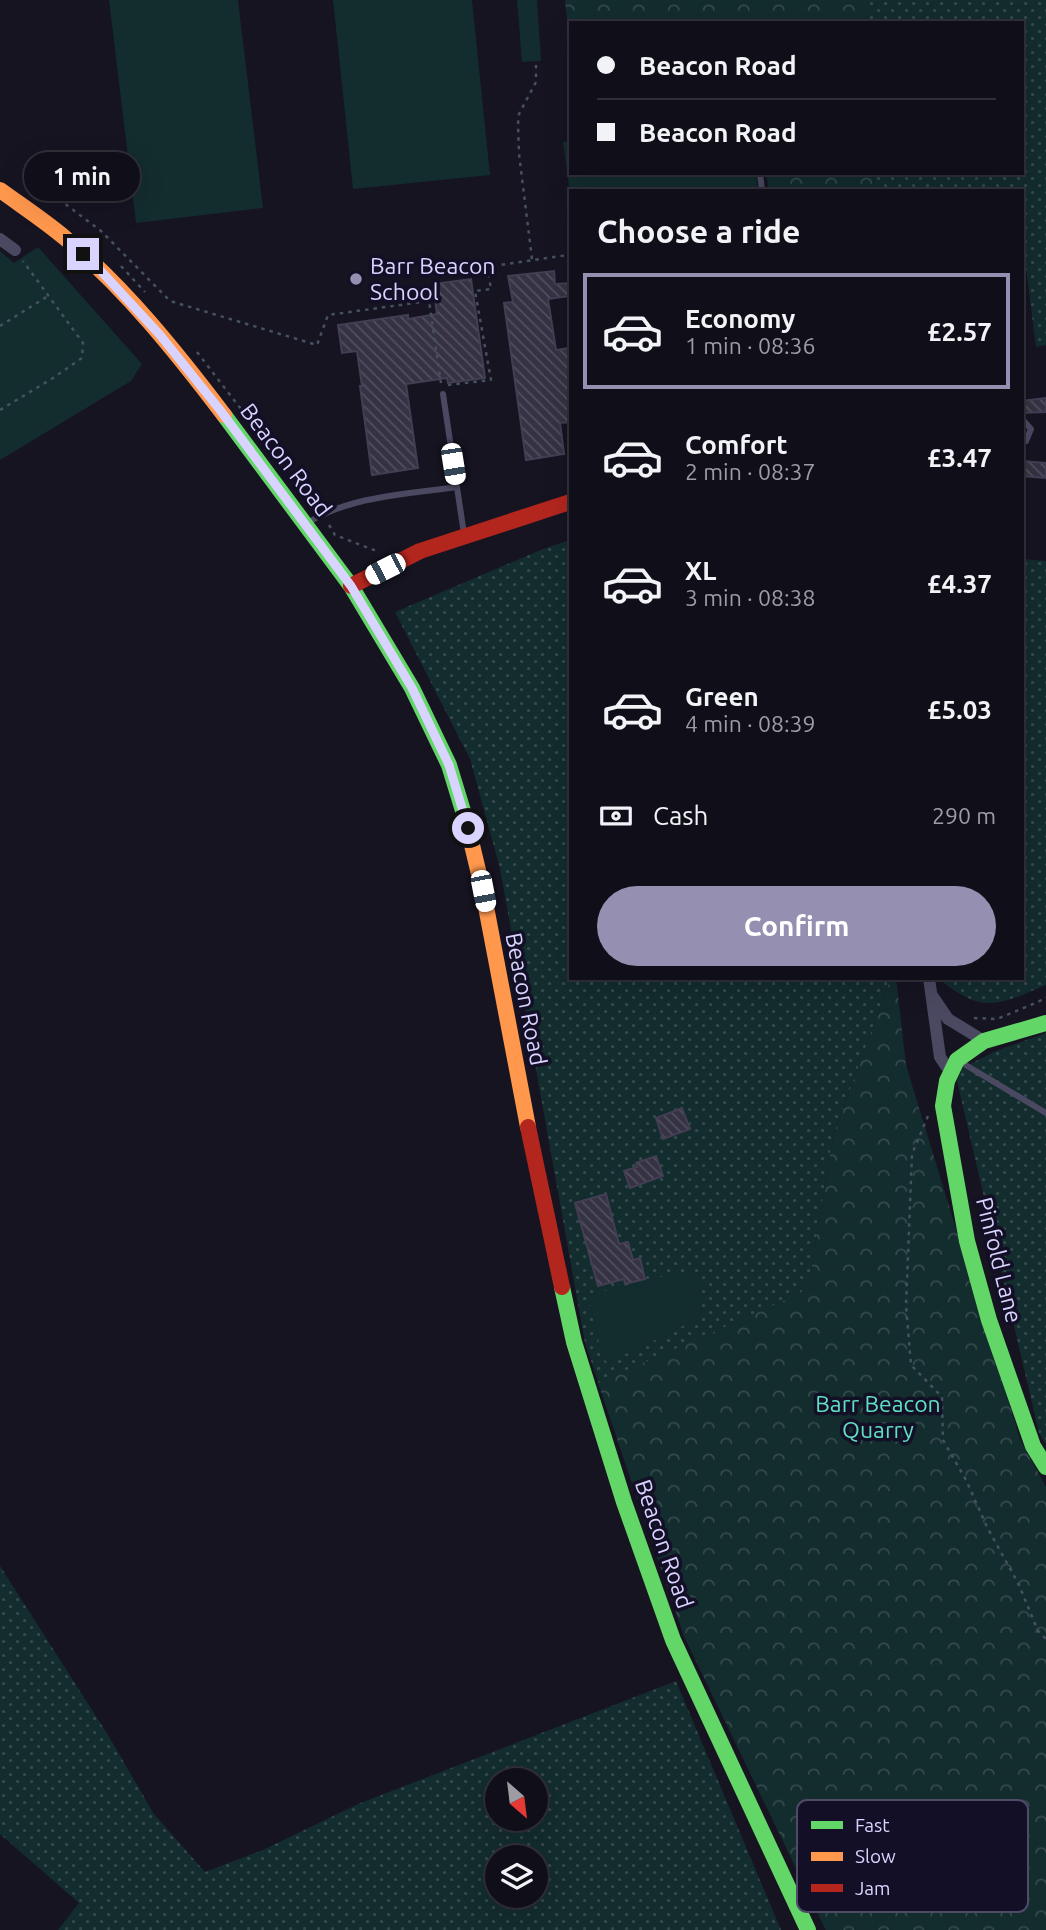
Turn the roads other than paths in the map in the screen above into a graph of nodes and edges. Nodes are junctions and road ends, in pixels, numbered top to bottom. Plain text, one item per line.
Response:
1 (0, 190) edge
2 (0, 239) edge
3 (15, 250) road end
4 (443, 394) dead end
5 (1024, 421) edge
6 (1024, 442) edge
7 (457, 487) junction
8 (569, 502) edge
9 (306, 524) junction
10 (464, 536) junction
11 (351, 586) junction
12 (929, 980) edge
13 (930, 993) junction
14 (1046, 1023) edge
15 (984, 1041) junction
16 (955, 1065) junction
17 (1046, 1112) edge
18 (1046, 1467) edge
19 (797, 1906) edge
20 (800, 1912) edge
21 (808, 1930) edge

1 - 9 main road, Beacon Road
2 - 3 street
4 - 7 lane
5 - 6 lane
7 - 9 lane
7 - 10 lane
8 - 10 main road
9 - 11 main road, Beacon Road
10 - 11 main road
11 - 19 main road, Beacon Road
12 - 13 street
13 - 15 street
13 - 16 street
14 - 15 main road
15 - 16 main road
16 - 17 lane
16 - 18 main road, Pinfold Lane
20 - 21 main road, Beacon Road

